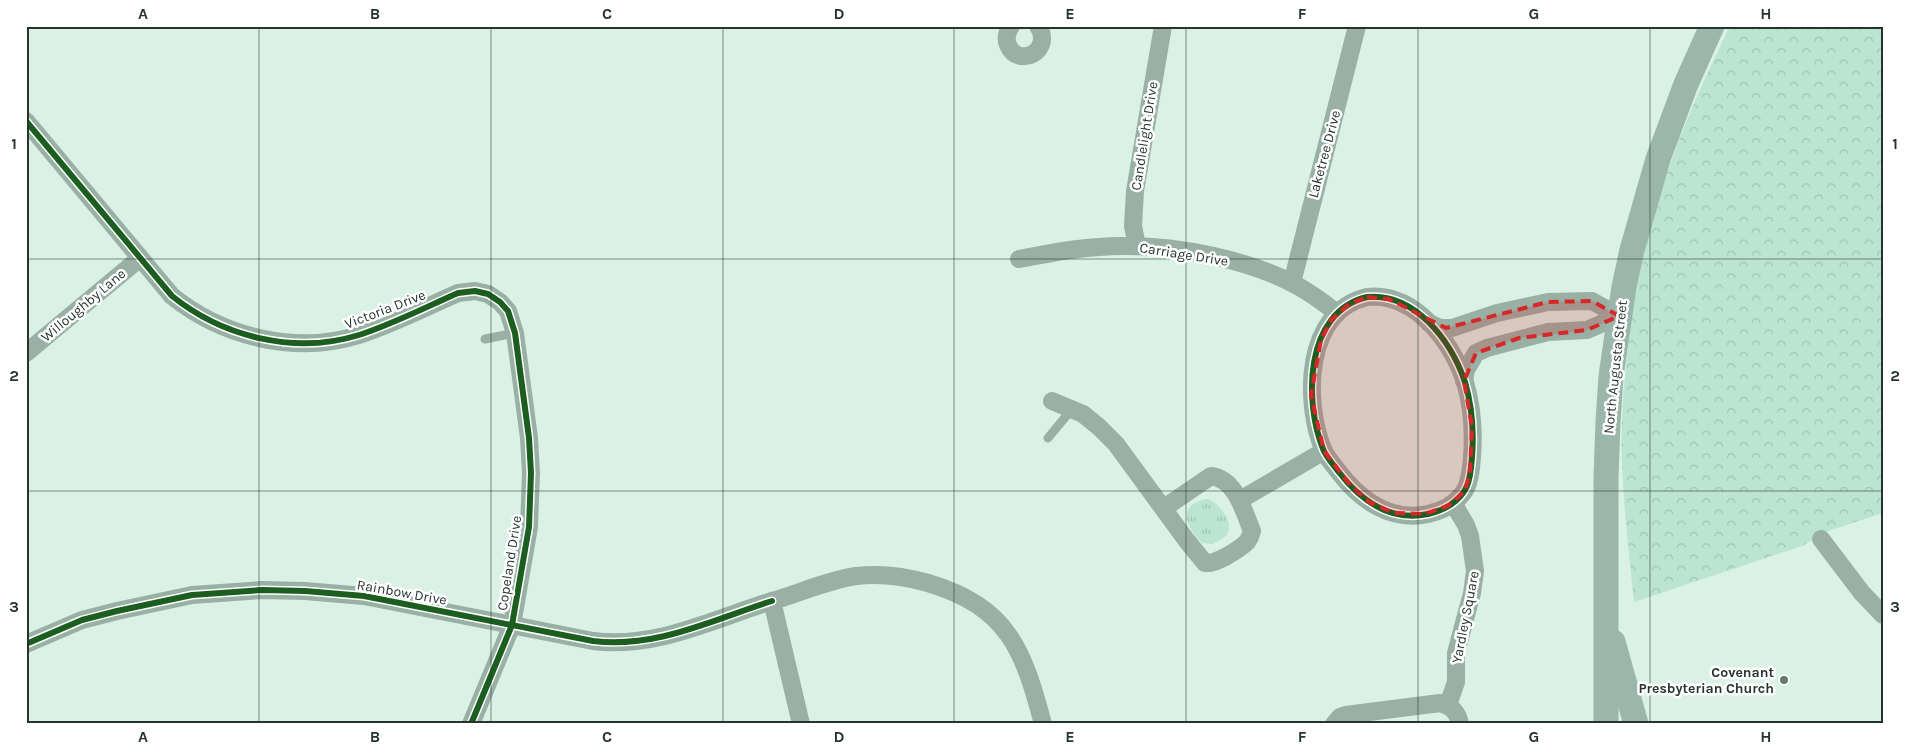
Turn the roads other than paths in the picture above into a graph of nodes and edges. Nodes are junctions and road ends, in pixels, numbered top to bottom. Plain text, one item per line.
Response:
1 (1011, 26) edge
2 (1163, 26) edge
3 (1357, 26) edge
4 (1712, 26) edge
5 (1045, 28) edge
6 (26, 121) edge
7 (1137, 246) junction
8 (140, 258) junction
9 (1019, 259) dead end
10 (1292, 283) junction
11 (1336, 314) junction
12 (1619, 316) junction
13 (1429, 323) junction
14 (515, 333) junction
15 (485, 339) dead end
16 (26, 353) edge
17 (1464, 381) junction
18 (524, 398) joint
19 (1052, 401) dead end
20 (1072, 409) junction
21 (1048, 438) dead end
22 (1324, 451) junction
23 (1240, 500) junction
24 (1453, 503) junction
25 (1164, 508) junction
26 (1821, 539) dead end
27 (772, 601) junction
28 (1883, 615) edge
29 (1606, 620) junction
30 (512, 625) junction
31 (26, 644) edge
32 (1448, 705) junction
33 (471, 724) edge
34 (801, 724) edge
35 (1043, 724) edge
36 (1334, 724) edge
37 (1460, 724) edge
38 (1606, 724) edge
39 (1636, 724) edge

1 - 5 street
2 - 7 street, Candlelight Drive
3 - 10 street, Laketree Drive
4 - 12 main road, North Augusta Street
6 - 8 street, Victoria Drive
7 - 9 street, Carriage Drive
7 - 10 street, Carriage Drive
8 - 14 street, Victoria Drive
8 - 16 street, Willoughby Lane
10 - 11 street, Carriage Drive
11 - 13 street
11 - 22 street
12 - 13 street
12 - 17 street
12 - 29 main road, North Augusta Street
13 - 17 street
14 - 15 lane
14 - 18 street, Victoria Drive
17 - 24 street
18 - 30 street, Copeland Drive
19 - 20 street
20 - 21 lane
20 - 25 street
22 - 23 street
22 - 24 street
23 - 25 street
23 - 25 street
24 - 32 street, Yardley Square
26 - 28 street
27 - 30 street, Rainbow Drive
27 - 34 street
27 - 35 street, Rainbow Drive
29 - 38 main road, North Augusta Street
29 - 39 main road
30 - 31 street, Rainbow Drive
30 - 33 street, Copeland Drive
32 - 36 street
32 - 37 street

